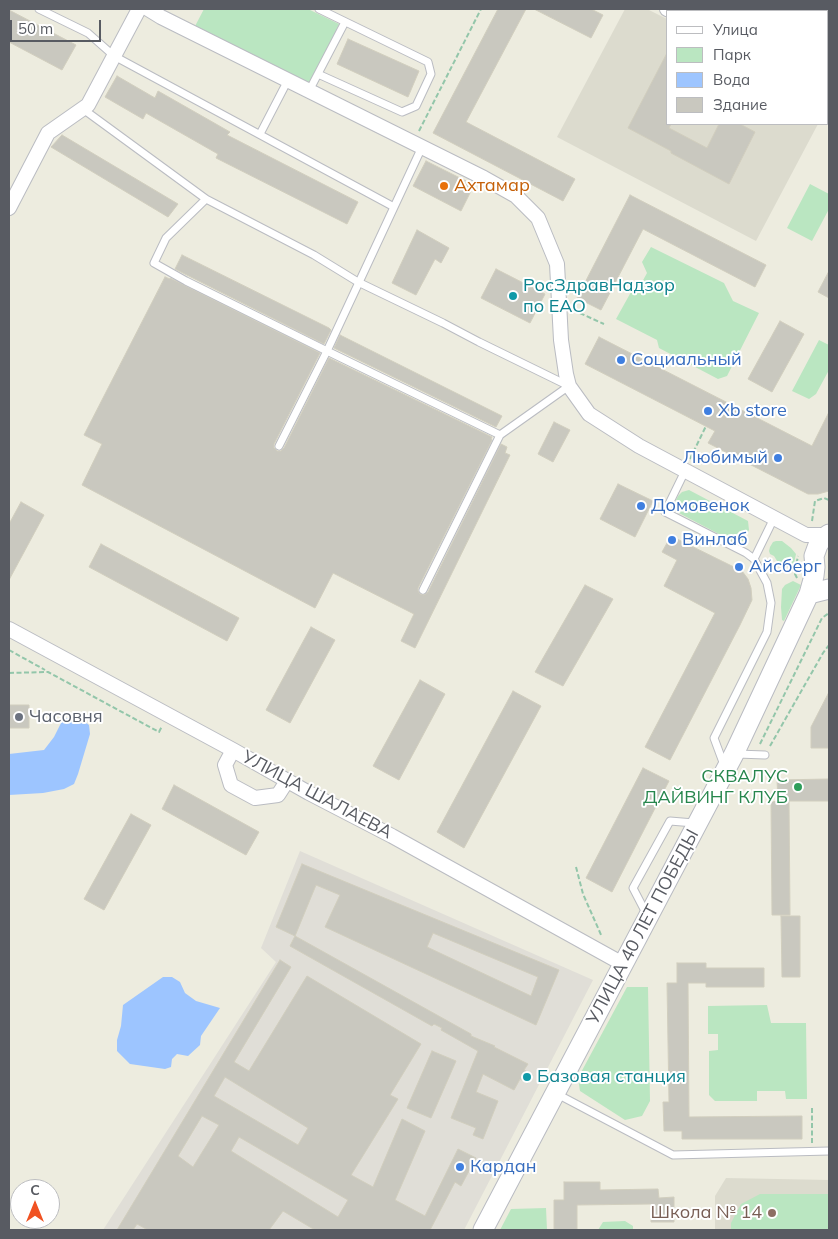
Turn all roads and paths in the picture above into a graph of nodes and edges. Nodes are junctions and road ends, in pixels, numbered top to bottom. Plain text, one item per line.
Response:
1 (40, 9) edge
2 (139, 9) edge
3 (148, 9) edge
4 (319, 9) edge
5 (481, 9) edge
6 (345, 22) junction
7 (114, 56) junction
8 (318, 74) junction
9 (288, 80) junction
10 (309, 91) junction
11 (83, 108) junction
12 (260, 134) junction
13 (417, 145) junction
14 (206, 198) junction
15 (394, 207) junction
16 (9, 208) edge
17 (358, 282) junction
18 (559, 304) junction
19 (604, 324) dead end
20 (327, 352) junction
21 (569, 386) junction
22 (706, 426) dead end
23 (500, 435) junction
24 (279, 446) dead end
25 (685, 471) junction
26 (829, 500) edge
27 (774, 518) junction
28 (812, 521) dead end
29 (806, 535) junction
30 (829, 535) edge
31 (806, 556) junction
32 (754, 559) junction
33 (829, 580) edge
34 (804, 587) junction
35 (829, 589) edge
36 (423, 590) dead end
37 (829, 614) edge
38 (9, 629) edge
39 (829, 645) edge
40 (9, 650) edge
41 (48, 672) junction
42 (9, 673) edge
43 (168, 715) junction
44 (760, 744) dead end
45 (233, 750) junction
46 (765, 755) joint
47 (730, 762) junction
48 (287, 780) junction
49 (697, 824) junction
50 (576, 867) dead end
51 (648, 917) junction
52 (617, 961) junction
53 (555, 1093) junction
54 (812, 1108) dead end
55 (812, 1151) junction
56 (829, 1151) edge
57 (483, 1230) edge

1 - 7 lane
2 - 7 street
3 - 9 street
4 - 6 lane
5 - 13 path
6 - 8 lane
6 - 8 lane
7 - 11 street
7 - 12 lane
8 - 10 lane
9 - 10 street
9 - 12 lane
10 - 13 street
11 - 14 lane
11 - 16 street
12 - 15 lane
13 - 15 lane
13 - 18 street
14 - 17 lane
14 - 20 lane
15 - 17 lane
17 - 20 lane
17 - 21 lane
18 - 19 path
18 - 21 street
20 - 23 lane
20 - 24 lane
21 - 23 lane
21 - 25 street
22 - 25 path
23 - 36 lane
25 - 27 street
25 - 32 lane
26 - 28 path
27 - 29 street
27 - 32 lane
29 - 30 street
29 - 31 street
30 - 31 main road
31 - 33 main road
31 - 34 path
31 - 34 main road, УЛИЦА 40 ЛЕТ ПОБЕДЫ
32 - 47 lane
34 - 35 main road
34 - 47 main road, УЛИЦА 40 ЛЕТ ПОБЕДЫ
37 - 44 path
38 - 43 street, УЛИЦА ШАЛАЕВА
39 - 46 path
40 - 41 path
41 - 42 path
41 - 43 path
43 - 45 street, УЛИЦА ШАЛАЕВА
45 - 48 street, УЛИЦА ШАЛАЕВА
45 - 48 street
46 - 47 lane
47 - 49 main road, УЛИЦА 40 ЛЕТ ПОБЕДЫ
48 - 52 street, УЛИЦА ШАЛАЕВА
49 - 51 main road, УЛИЦА 40 ЛЕТ ПОБЕДЫ
49 - 51 lane
50 - 52 path
51 - 52 main road, УЛИЦА 40 ЛЕТ ПОБЕДЫ
52 - 53 main road, УЛИЦА 40 ЛЕТ ПОБЕДЫ
53 - 55 lane
53 - 57 main road, УЛИЦА 40 ЛЕТ ПОБЕДЫ
54 - 55 path
55 - 56 lane

